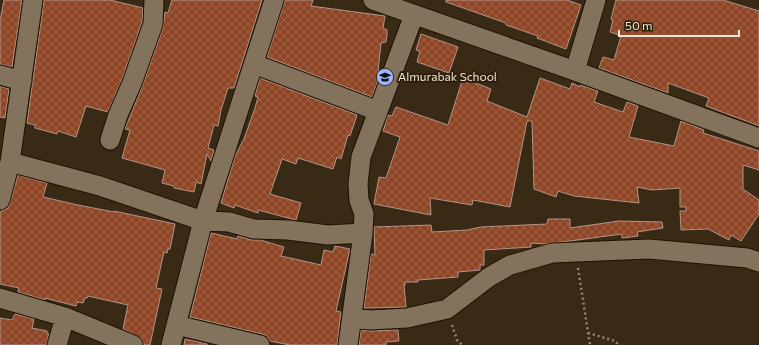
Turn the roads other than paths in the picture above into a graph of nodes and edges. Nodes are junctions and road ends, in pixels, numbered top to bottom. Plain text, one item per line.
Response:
1 (33, 0) edge
2 (154, 0) edge
3 (274, 0) edge
4 (373, 0) edge
5 (596, 0) edge
6 (414, 15) junction
7 (254, 64) junction
8 (575, 71) junction
9 (0, 75) edge
10 (22, 81) junction
11 (378, 111) junction
12 (759, 138) edge
13 (110, 140) dead end
14 (10, 162) junction
15 (0, 200) edge
16 (203, 221) junction
17 (363, 233) junction
18 (759, 262) edge
19 (0, 298) edge
20 (65, 317) junction
21 (352, 318) junction
22 (176, 325) junction
23 (57, 345) edge
24 (133, 345) edge
25 (171, 345) edge
26 (260, 345) edge
27 (348, 345) edge

1 - 10 street
2 - 13 street
3 - 7 street
4 - 6 street
5 - 8 street
6 - 8 street
6 - 11 street
7 - 11 street
7 - 16 street
8 - 12 street
9 - 10 street
10 - 14 street
11 - 17 street
14 - 15 street
14 - 16 street
16 - 17 street
16 - 22 street
17 - 21 street
18 - 21 street
19 - 20 street
20 - 23 street
20 - 24 street
21 - 27 street
22 - 25 street
22 - 26 street

